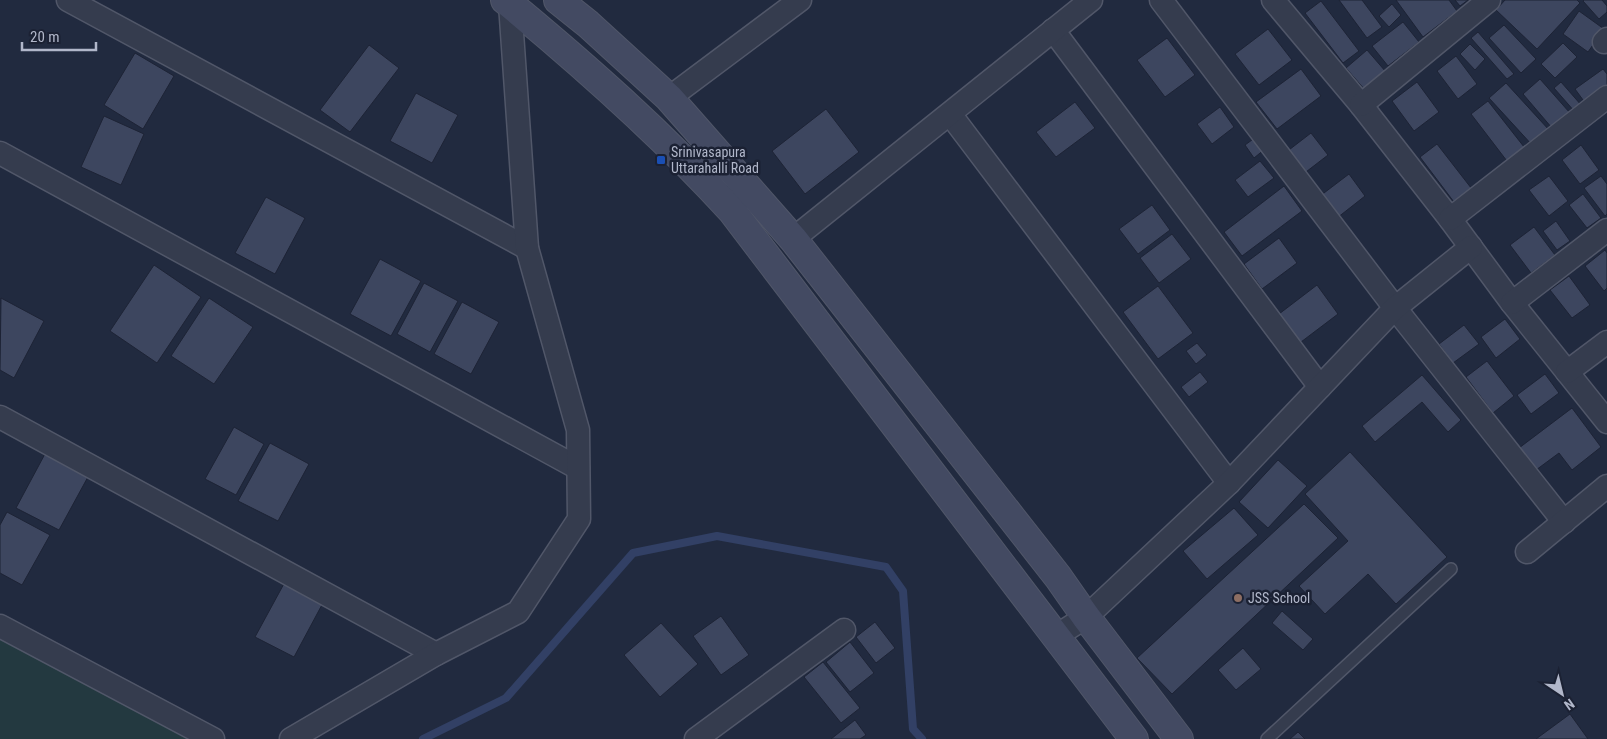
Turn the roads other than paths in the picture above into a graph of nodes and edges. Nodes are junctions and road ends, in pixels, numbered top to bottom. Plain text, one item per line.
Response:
1 (68, 0) edge
2 (558, 0) edge
3 (800, 0) edge
4 (1091, 0) edge
5 (1160, 0) edge
6 (1489, 0) edge
7 (510, 2) edge
8 (1283, 3) edge
9 (1054, 30) junction
10 (1607, 97) edge
11 (669, 98) junction
12 (1361, 105) junction
13 (950, 114) junction
14 (0, 153) edge
15 (1450, 218) junction
16 (1607, 230) edge
17 (792, 239) junction
18 (1471, 247) junction
19 (527, 248) junction
20 (1512, 303) junction
21 (1395, 308) junction
22 (1607, 342) edge
23 (1566, 372) junction
24 (1320, 387) junction
25 (0, 417) edge
26 (1607, 422) edge
27 (578, 468) junction
28 (1229, 484) junction
29 (1607, 486) edge
30 (1564, 522) junction
31 (1527, 552) dead end
32 (1451, 569) dead end
33 (1086, 617) junction
34 (0, 626) edge
35 (844, 630) dead end
36 (1056, 636) junction
37 (436, 654) junction
38 (212, 739) edge
39 (292, 739) edge
40 (696, 739) edge
41 (1134, 739) edge
42 (1179, 739) edge
43 (1267, 739) edge

1 - 19 street
2 - 11 main road
3 - 11 street
4 - 9 street
5 - 21 street
6 - 12 street
7 - 19 street
7 - 36 main road
8 - 12 street
9 - 13 street
9 - 24 street
10 - 15 street
11 - 17 main road
12 - 15 street
13 - 17 street
13 - 28 street
14 - 27 street
15 - 18 street
16 - 20 street
17 - 33 main road
18 - 20 street
18 - 21 street
19 - 27 street
20 - 23 street
21 - 24 street
21 - 30 street
22 - 23 street
23 - 26 street
24 - 28 street
25 - 37 street
27 - 37 street
28 - 33 street
29 - 30 street
30 - 31 street
32 - 43 lane
33 - 36 street
33 - 42 main road
34 - 38 street
35 - 40 street
36 - 41 main road
37 - 39 street

